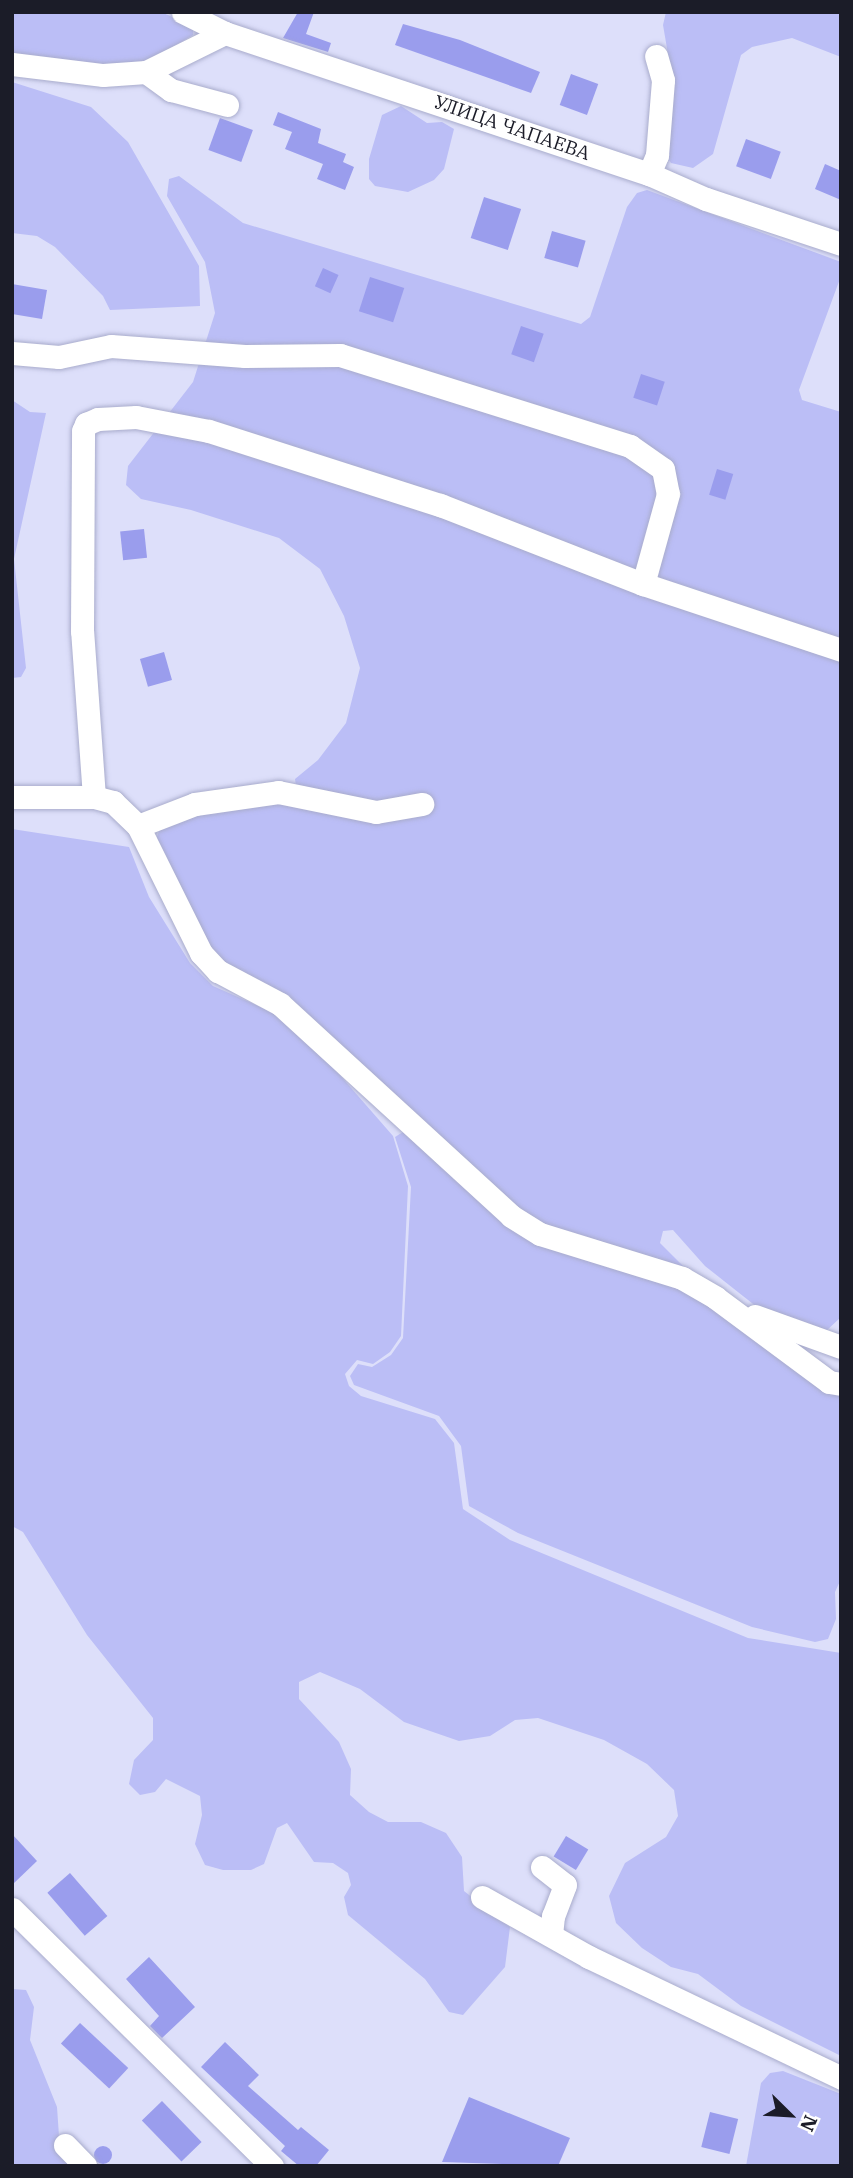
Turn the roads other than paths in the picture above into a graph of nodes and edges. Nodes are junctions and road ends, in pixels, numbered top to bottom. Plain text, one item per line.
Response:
1 (183, 12) edge
2 (225, 33) junction
3 (656, 56) dead end
4 (12, 64) edge
5 (146, 72) junction
6 (227, 105) dead end
7 (649, 174) junction
8 (841, 244) edge
9 (12, 353) edge
10 (643, 584) junction
11 (841, 650) edge
12 (12, 797) edge
13 (94, 797) junction
14 (422, 804) dead end
15 (138, 826) junction
16 (716, 1298) junction
17 (841, 1347) edge
18 (841, 1384) edge
19 (542, 1867) dead end
20 (482, 1896) dead end
21 (12, 1909) edge
22 (551, 1935) junction
23 (841, 2078) edge
24 (65, 2145) dead end
25 (85, 2166) edge
26 (272, 2166) edge

1 - 2 street, УЛИЦА ЧАПАЕВА
2 - 5 street
2 - 7 street, УЛИЦА ЧАПАЕВА
3 - 7 street
4 - 5 street
5 - 6 street
7 - 8 street, УЛИЦА ЧАПАЕВА
9 - 10 street
10 - 11 street
10 - 13 street
12 - 13 street
13 - 15 street
14 - 15 street
15 - 16 street
16 - 17 street
16 - 18 street
19 - 22 street
20 - 22 street
21 - 26 street
22 - 23 street
24 - 25 street

